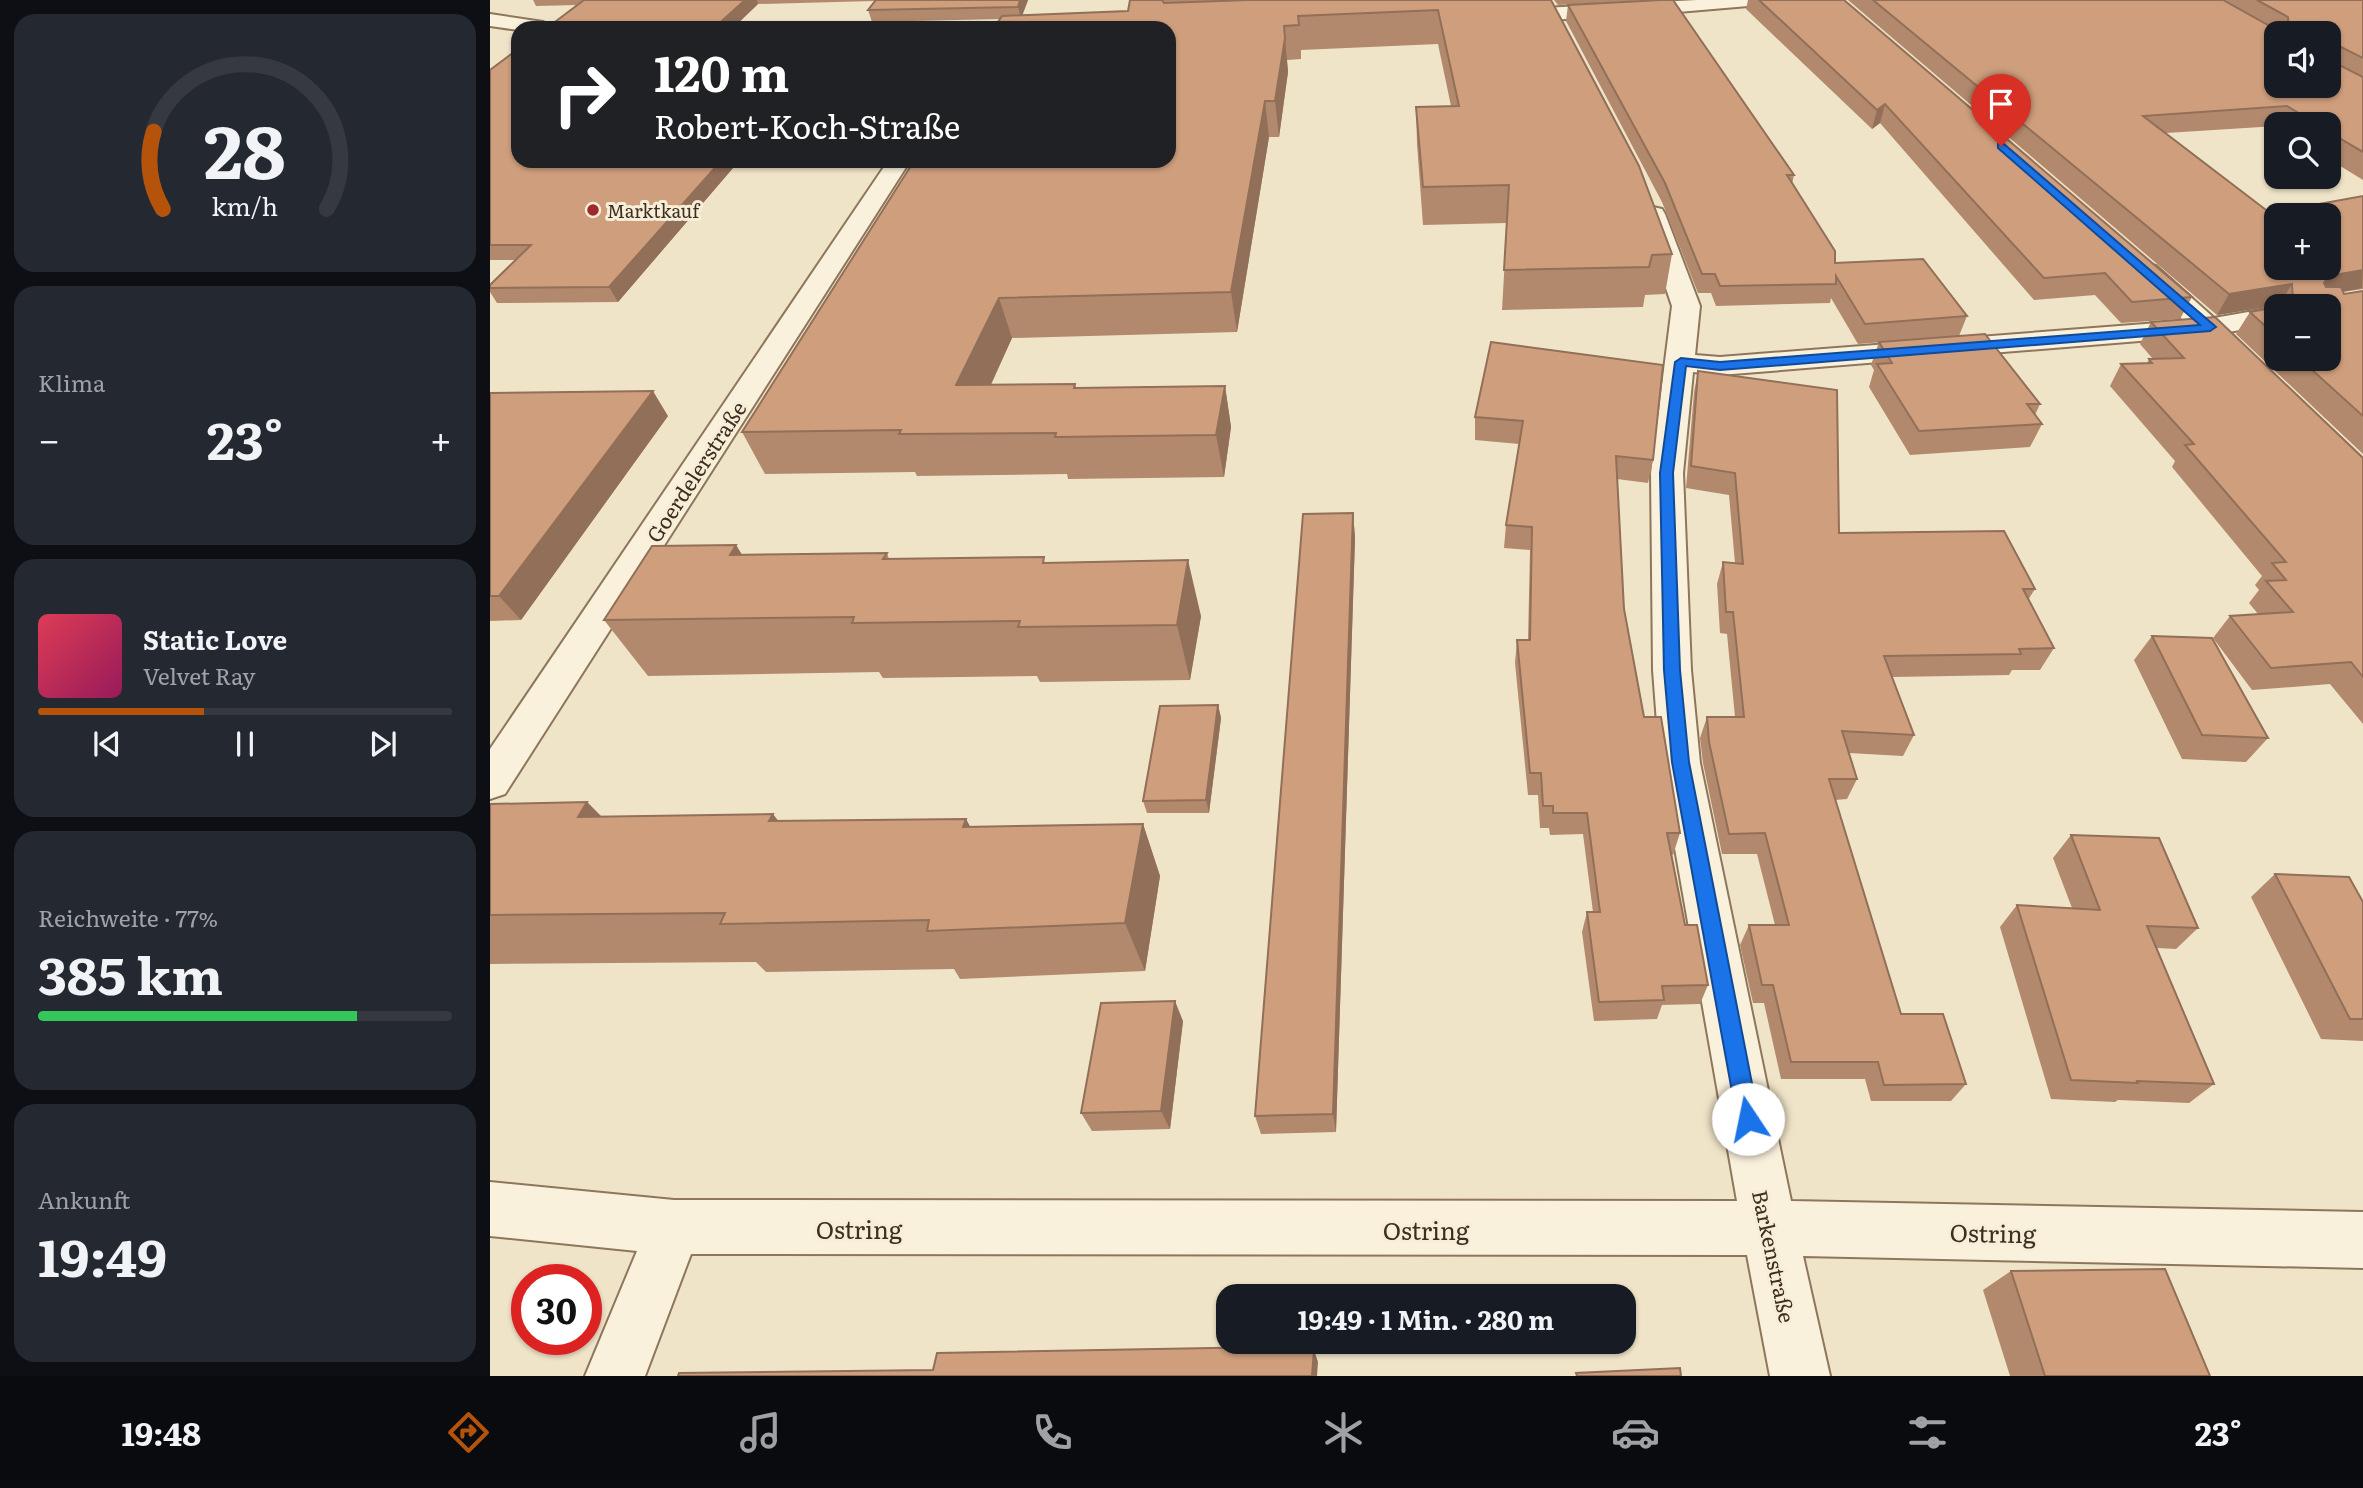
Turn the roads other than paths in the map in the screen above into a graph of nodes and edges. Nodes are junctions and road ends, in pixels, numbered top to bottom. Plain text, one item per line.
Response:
1 (1760, 0) edge
2 (1483, 17) edge
3 (490, 20) edge
4 (1553, 20) edge
5 (511, 23) edge
6 (894, 168) edge
7 (1636, 179) edge
8 (2126, 255) edge
9 (2264, 317) edge
10 (2210, 327) junction
11 (1681, 362) junction
12 (2258, 374) edge
13 (490, 782) edge
14 (490, 1209) edge
15 (674, 1227) junction
16 (1769, 1228) junction
17 (2363, 1240) edge
18 (615, 1376) edge
19 (1800, 1376) edge

1 - 4 street
2 - 4 street
3 - 5 street
6 - 13 street, Goerdelerstraße
7 - 11 street, Barkenstraße
8 - 10 street
9 - 10 street
10 - 11 street
10 - 12 street
11 - 16 street, Barkenstraße
14 - 15 street, Ostring
15 - 16 street, Ostring
15 - 18 street
16 - 17 street, Ostring
16 - 19 street, Barkenstraße

